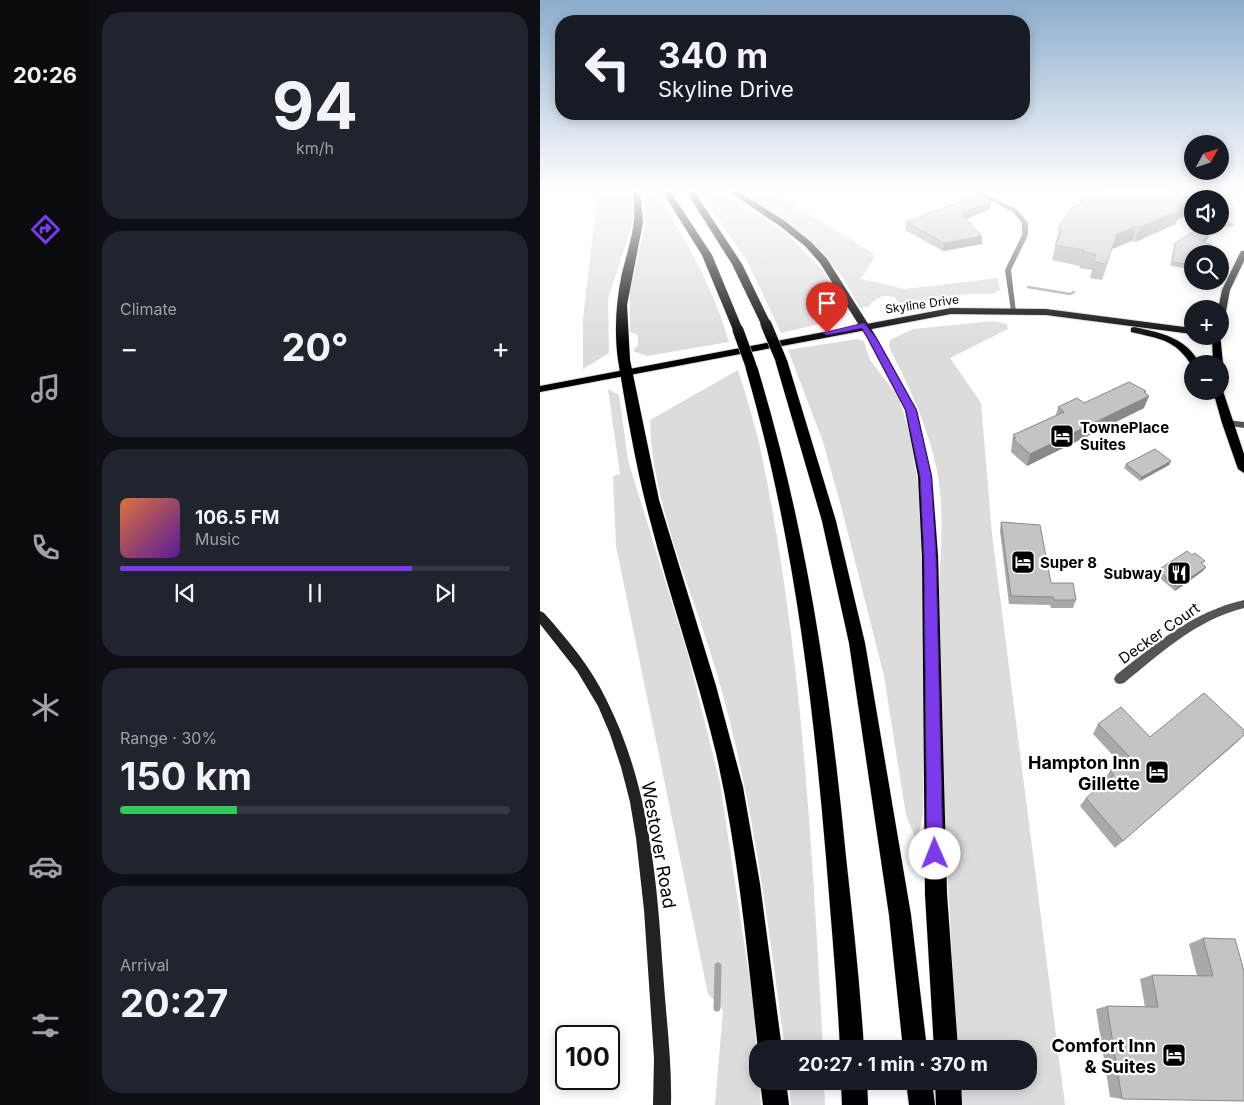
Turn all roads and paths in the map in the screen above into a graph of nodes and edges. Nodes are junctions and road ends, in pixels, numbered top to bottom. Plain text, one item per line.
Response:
1 (634, 243) edge
2 (698, 243) edge
3 (723, 243) edge
4 (806, 243) edge
5 (1022, 243) edge
6 (1244, 253) edge
7 (1224, 300) edge
8 (1014, 310) junction
9 (1046, 312) junction
10 (864, 326) junction
11 (1184, 330) edge
12 (1190, 355) edge
13 (627, 372) junction
14 (540, 389) edge
15 (1220, 400) edge
16 (1227, 423) junction
17 (1244, 425) edge
18 (1244, 469) edge
19 (1244, 604) edge
20 (540, 616) edge
21 (1120, 679) dead end
22 (769, 1040) edge
23 (851, 1040) edge
24 (915, 1040) edge
25 (945, 1040) edge
26 (774, 1090) edge
27 (854, 1090) edge
28 (920, 1090) edge
29 (948, 1090) edge
30 (662, 1105) edge
31 (776, 1105) edge
32 (855, 1105) edge
33 (922, 1105) edge
34 (949, 1105) edge

1 - 13 highway
2 - 23 highway, bridge
3 - 24 highway, bridge
4 - 10 highway
5 - 8 street
6 - 7 main road
8 - 9 main road, Skyline Drive
8 - 10 main road, Skyline Drive
9 - 11 main road, Skyline Drive
9 - 12 main road
10 - 13 main road, Skyline Drive
10 - 25 highway
13 - 14 main road, Skyline Drive
13 - 22 highway
15 - 16 main road
16 - 17 street
16 - 18 main road
19 - 21 street, Decker Court
20 - 30 street, Westover Road
26 - 31 highway
27 - 32 highway
28 - 33 highway
29 - 34 highway

